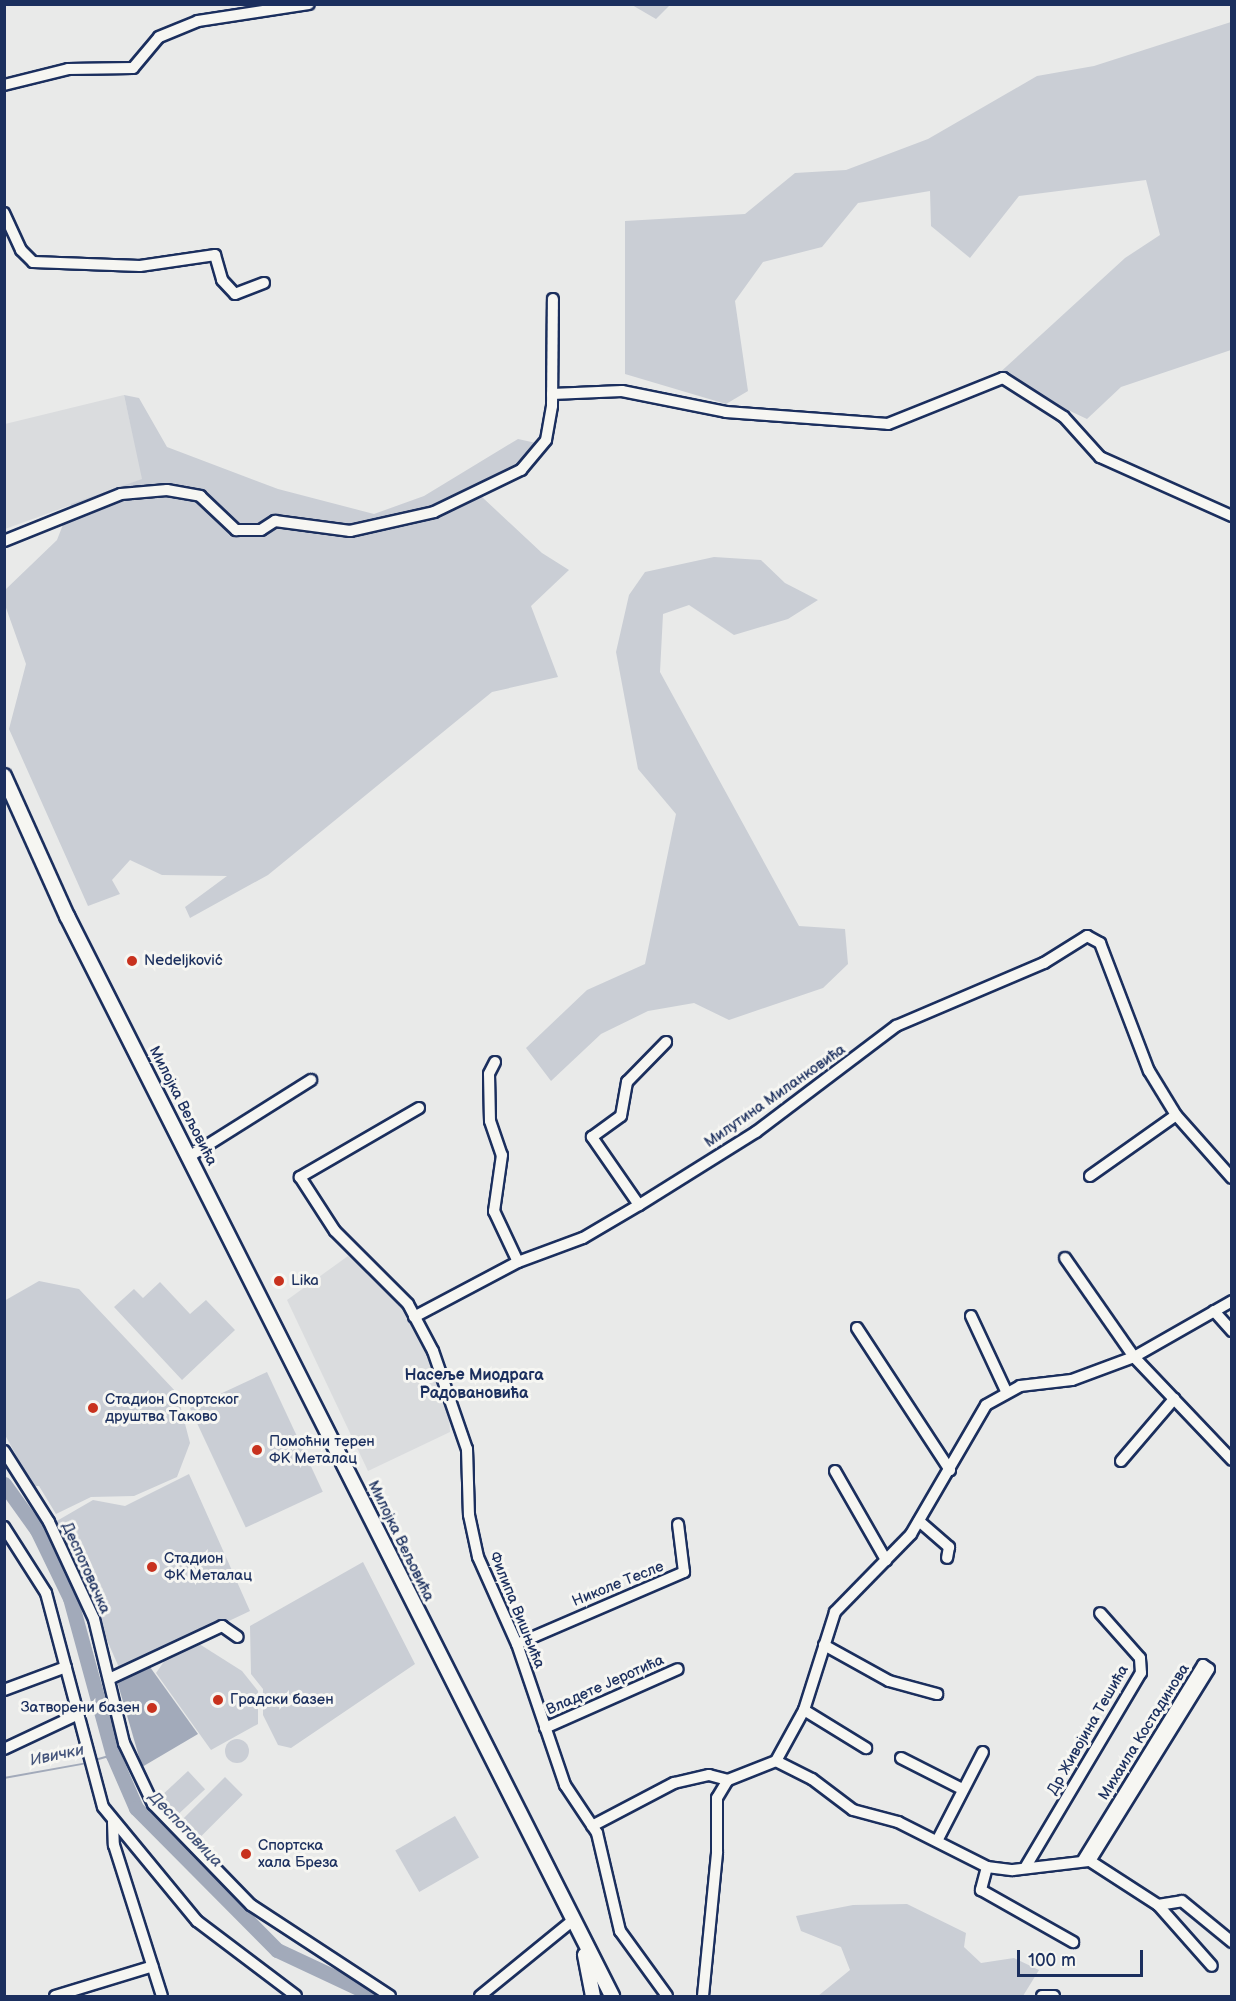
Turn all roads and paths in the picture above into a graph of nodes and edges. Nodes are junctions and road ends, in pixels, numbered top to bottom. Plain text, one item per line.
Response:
1 (309, 4) edge
2 (4, 84) edge
3 (4, 213) edge
4 (264, 283) dead end
5 (553, 299) dead end
6 (552, 394) junction
7 (1232, 516) edge
8 (4, 541) edge
9 (4, 776) edge
10 (666, 1042) dead end
11 (495, 1062) dead end
12 (312, 1080) dead end
13 (419, 1108) dead end
14 (1176, 1115) junction
15 (190, 1156) junction
16 (1227, 1164) edge
17 (1090, 1176) dead end
18 (1232, 1178) edge
19 (639, 1205) junction
20 (1065, 1258) dead end
21 (518, 1262) junction
22 (1232, 1300) edge
23 (1214, 1311) junction
24 (971, 1316) dead end
25 (414, 1317) junction
26 (857, 1328) dead end
27 (1232, 1331) edge
28 (1134, 1357) junction
29 (1006, 1391) junction
30 (1174, 1399) junction
31 (4, 1451) edge
32 (1232, 1460) edge
33 (1121, 1461) dead end
34 (950, 1470) junction
35 (835, 1471) dead end
36 (919, 1521) junction
37 (678, 1524) dead end
38 (4, 1527) edge
39 (947, 1558) dead end
40 (886, 1560) junction
41 (1100, 1613) dead end
42 (238, 1637) dead end
43 (517, 1644) junction
44 (824, 1645) junction
45 (66, 1667) junction
46 (678, 1669) dead end
47 (109, 1679) junction
48 (4, 1690) edge
49 (937, 1695) dead end
50 (804, 1710) junction
51 (74, 1716) junction
52 (545, 1728) junction
53 (866, 1748) dead end
54 (4, 1749) edge
55 (983, 1752) dead end
56 (901, 1758) dead end
57 (776, 1761) junction
58 (728, 1780) junction
59 (962, 1790) junction
60 (112, 1822) junction
61 (592, 1826) junction
62 (937, 1841) junction
63 (1086, 1861) junction
64 (987, 1866) junction
65 (1025, 1868) junction
66 (1158, 1905) junction
67 (572, 1921) junction
68 (1073, 1942) dead end
69 (1232, 1942) edge
70 (584, 1946) junction
71 (153, 1966) junction
72 (1212, 1966) dead end
73 (55, 1996) edge
74 (162, 1996) edge
75 (296, 1996) edge
76 (390, 1996) edge
77 (480, 1996) edge
78 (593, 1996) edge
79 (612, 1996) edge
80 (667, 1996) edge
81 (703, 1996) edge

1 - 2 street
3 - 4 street
5 - 6 street
6 - 7 street
6 - 8 street
9 - 15 main road, Милојка Вељовића
10 - 19 street
11 - 21 street
12 - 15 street
13 - 25 street, Филипа Вишњића
14 - 16 street
14 - 17 street
14 - 19 street, Милутина Миланковића
15 - 67 main road, Милојка Вељовића
16 - 18 street
19 - 21 street, Милутина Миланковића
20 - 28 street
21 - 25 street, Милутина Миланковића
22 - 23 street
23 - 27 street
23 - 28 street
24 - 29 street
25 - 43 street, Филипа Вишњића
26 - 34 street
28 - 29 street
28 - 30 street
29 - 34 street
30 - 32 street
30 - 33 street
31 - 47 street, Деспотовачка
34 - 36 street
35 - 40 street
36 - 39 street
36 - 40 street
37 - 43 street, Николе Тесле
38 - 45 street
40 - 44 street
41 - 65 street, Др Живојина Тешића
42 - 47 street
43 - 52 street, Филипа Вишњића
44 - 49 street
44 - 50 street
45 - 48 street
45 - 51 street
46 - 52 street, Владете Јеротића
47 - 76 street, Деспотовачка
50 - 53 street
50 - 57 street
51 - 54 street
51 - 60 street
52 - 61 street, Филипа Вишњића
55 - 59 street
56 - 59 street
57 - 58 street
57 - 62 street
58 - 61 street
58 - 81 street
59 - 62 street
60 - 71 street
60 - 75 street
61 - 80 street, Филипа Вишњића
62 - 64 street
63 - 63 street, Михаила Костадинова
63 - 65 street
63 - 66 street
64 - 65 street
64 - 68 street
66 - 69 street
66 - 72 street
67 - 70 main road, Милојка Вељовића
67 - 77 street
70 - 78 main road
70 - 79 main road, Милојка Вељовића
71 - 73 street
71 - 74 street

